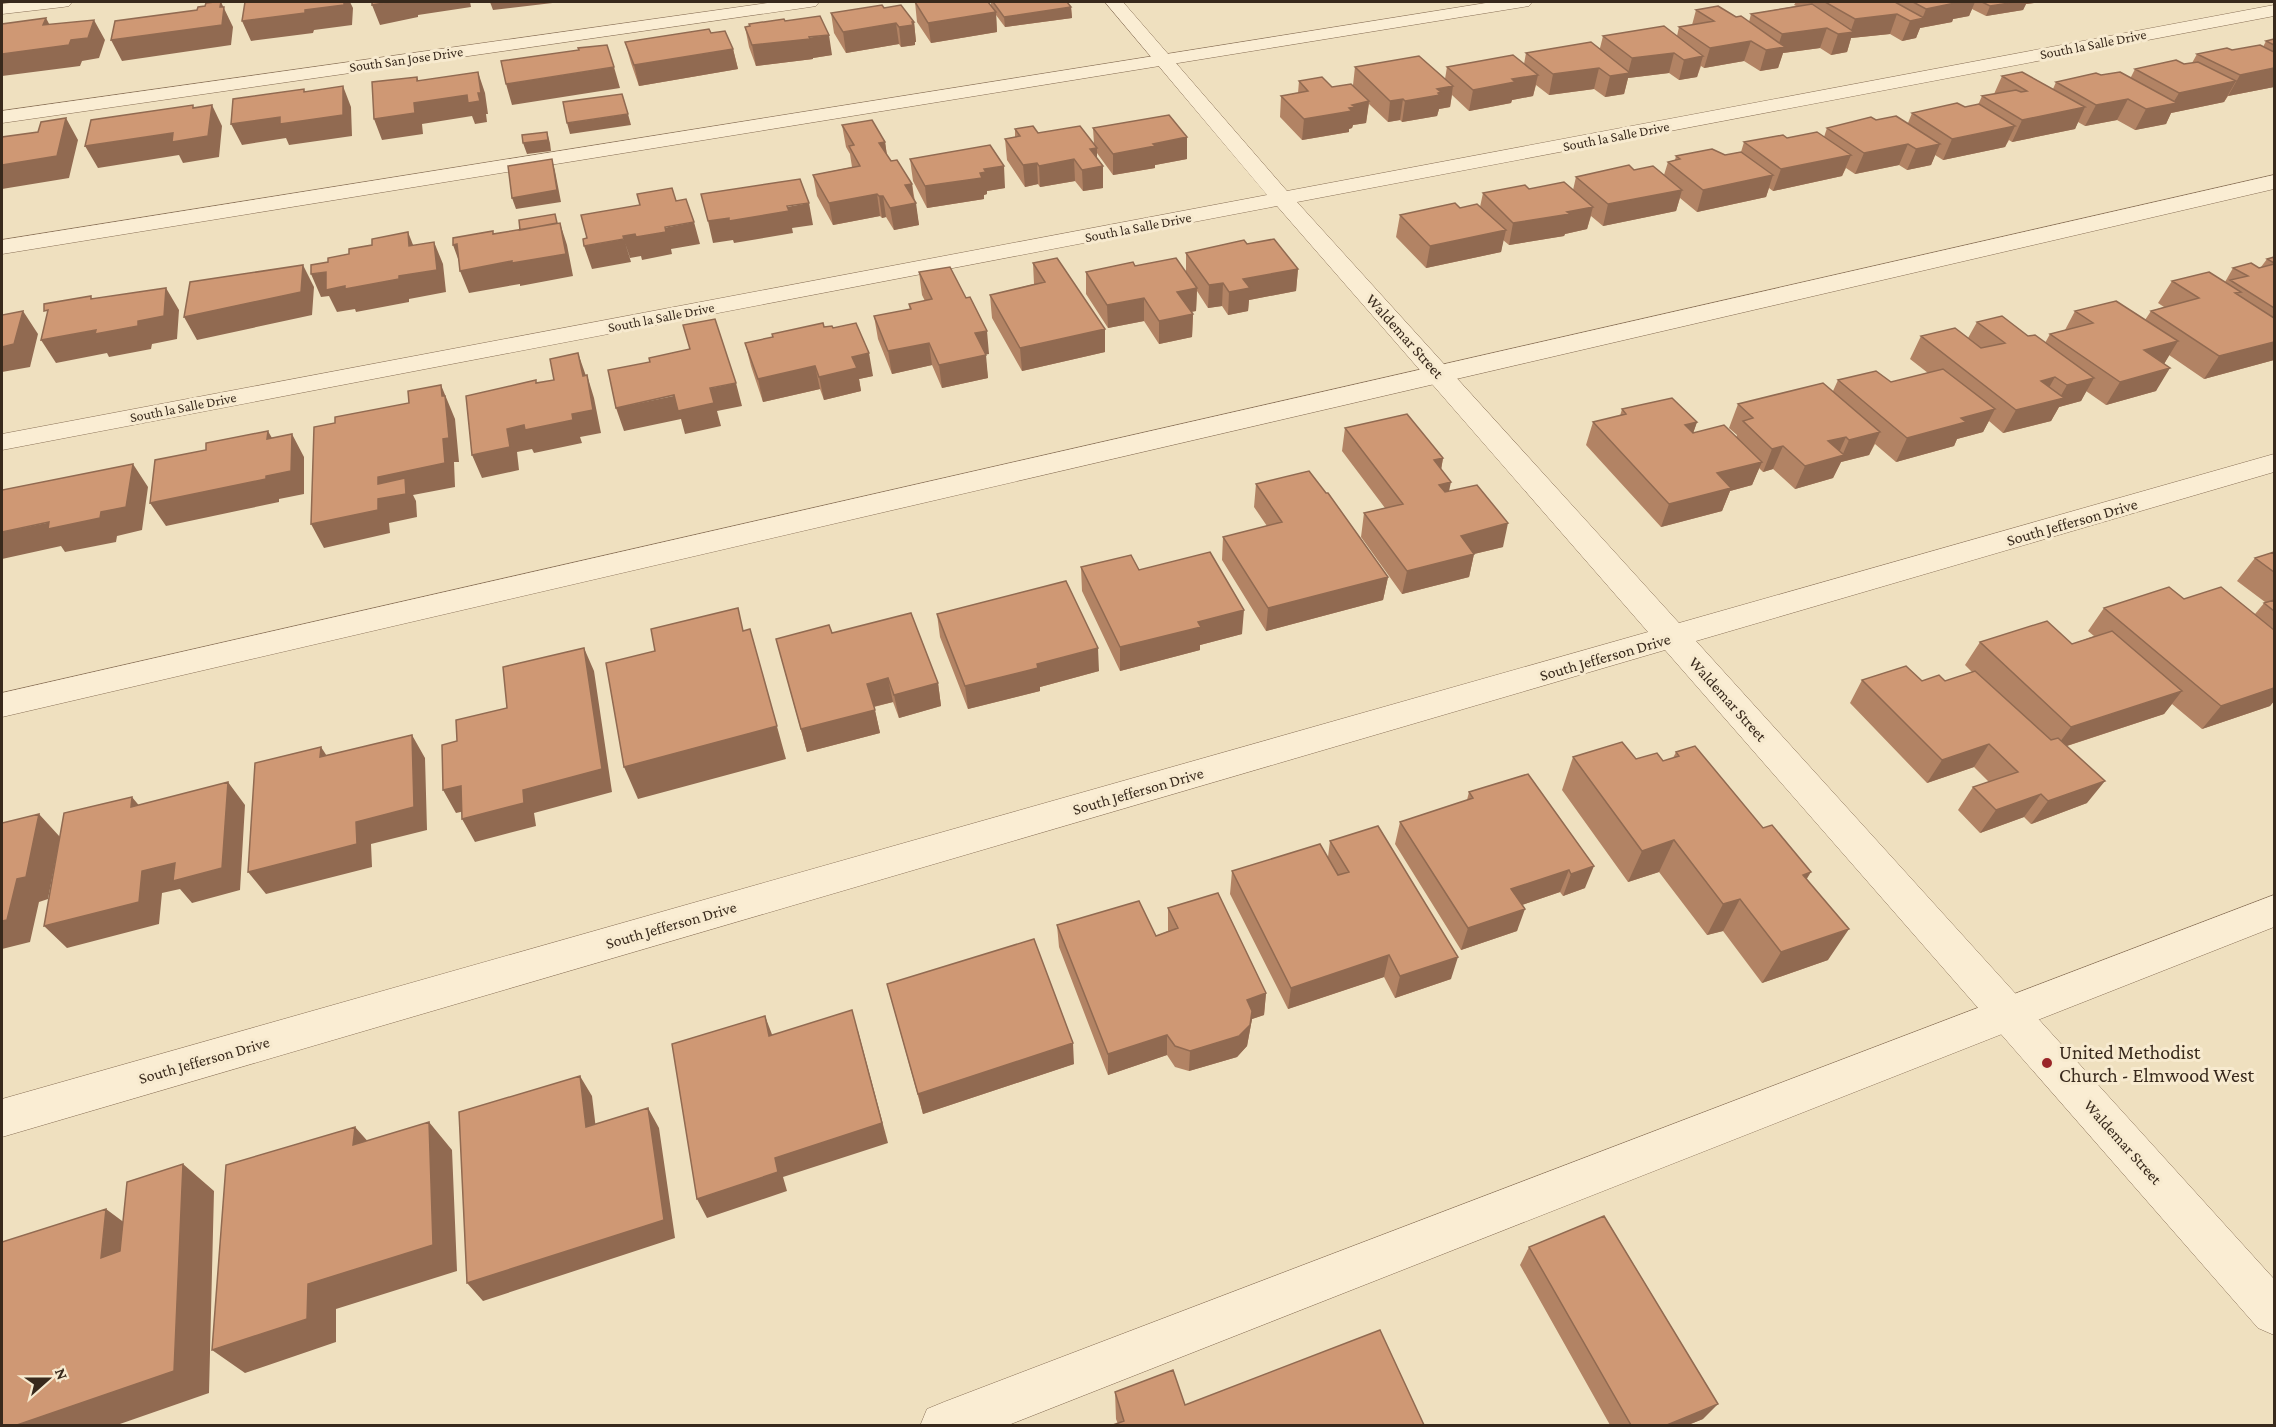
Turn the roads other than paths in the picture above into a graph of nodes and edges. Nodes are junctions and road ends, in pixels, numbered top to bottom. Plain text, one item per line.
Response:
1 (63, 2) edge
2 (810, 2) edge
3 (1114, 2) edge
4 (1523, 2) edge
5 (2, 9) edge
6 (2274, 10) edge
7 (1164, 60) junction
8 (2, 117) edge
9 (2274, 182) edge
10 (1282, 199) junction
11 (2, 247) edge
12 (1439, 375) junction
13 (2, 442) edge
14 (2274, 463) edge
15 (1674, 637) junction
16 (2, 705) edge
17 (2274, 911) edge
18 (2009, 1013) junction
19 (2, 1118) edge
20 (2274, 1312) edge
21 (944, 1425) edge

1 - 5 street
2 - 8 street, South San Jose Drive
3 - 7 street, Waldemar Street
4 - 7 street
6 - 10 street, South la Salle Drive
7 - 10 street, Waldemar Street
7 - 11 street
9 - 12 street
10 - 12 street, Waldemar Street
10 - 13 street, South la Salle Drive
12 - 15 street, Waldemar Street
12 - 16 street
14 - 15 street, South Jefferson Drive
15 - 18 street, Waldemar Street
15 - 19 street, South Jefferson Drive
17 - 18 street
18 - 20 street, Waldemar Street
18 - 21 street

